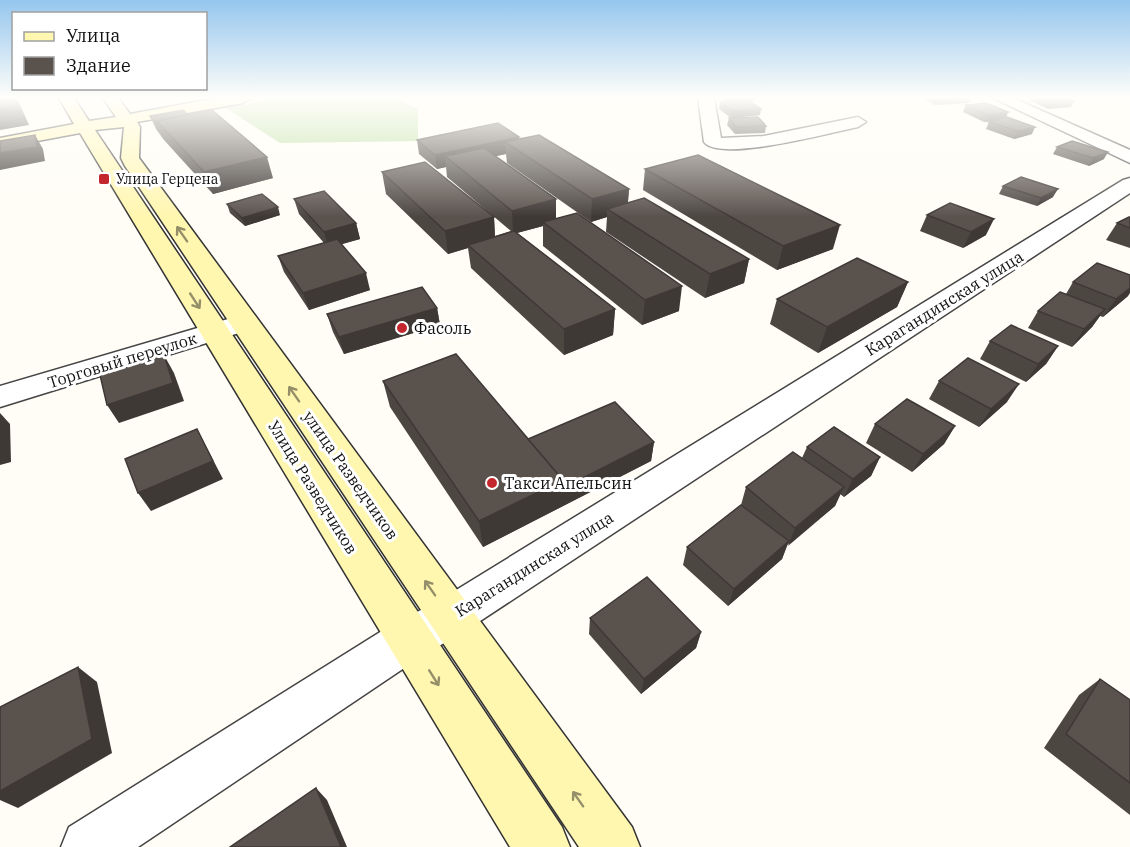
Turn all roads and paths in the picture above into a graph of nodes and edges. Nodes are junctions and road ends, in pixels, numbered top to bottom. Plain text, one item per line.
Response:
1 (93, 138) edge
2 (133, 138) edge
3 (712, 138) edge
4 (776, 138) edge
5 (1087, 138) edge
6 (1130, 157) edge
7 (1130, 184) edge
8 (230, 328) junction
9 (0, 397) edge
10 (450, 617) junction
11 (409, 639) junction
12 (89, 847) edge
13 (542, 847) edge
14 (612, 847) edge

1 -> 8 main road, Улица Разведчиков
8 -> 2 main road, улица Разведчиков
3 - 4 street
5 - 6 street
7 - 10 street, Карагандинская улица
8 - 9 street, Торговый переулок
10 -> 8 main road, улица Разведчиков
8 - 11 main road, Улица Разведчиков
10 - 11 street, Карагандинская улица
14 -> 10 main road, улица Разведчиков
11 - 12 street, Карагандинская улица
11 -> 13 main road, Улица Разведчиков

